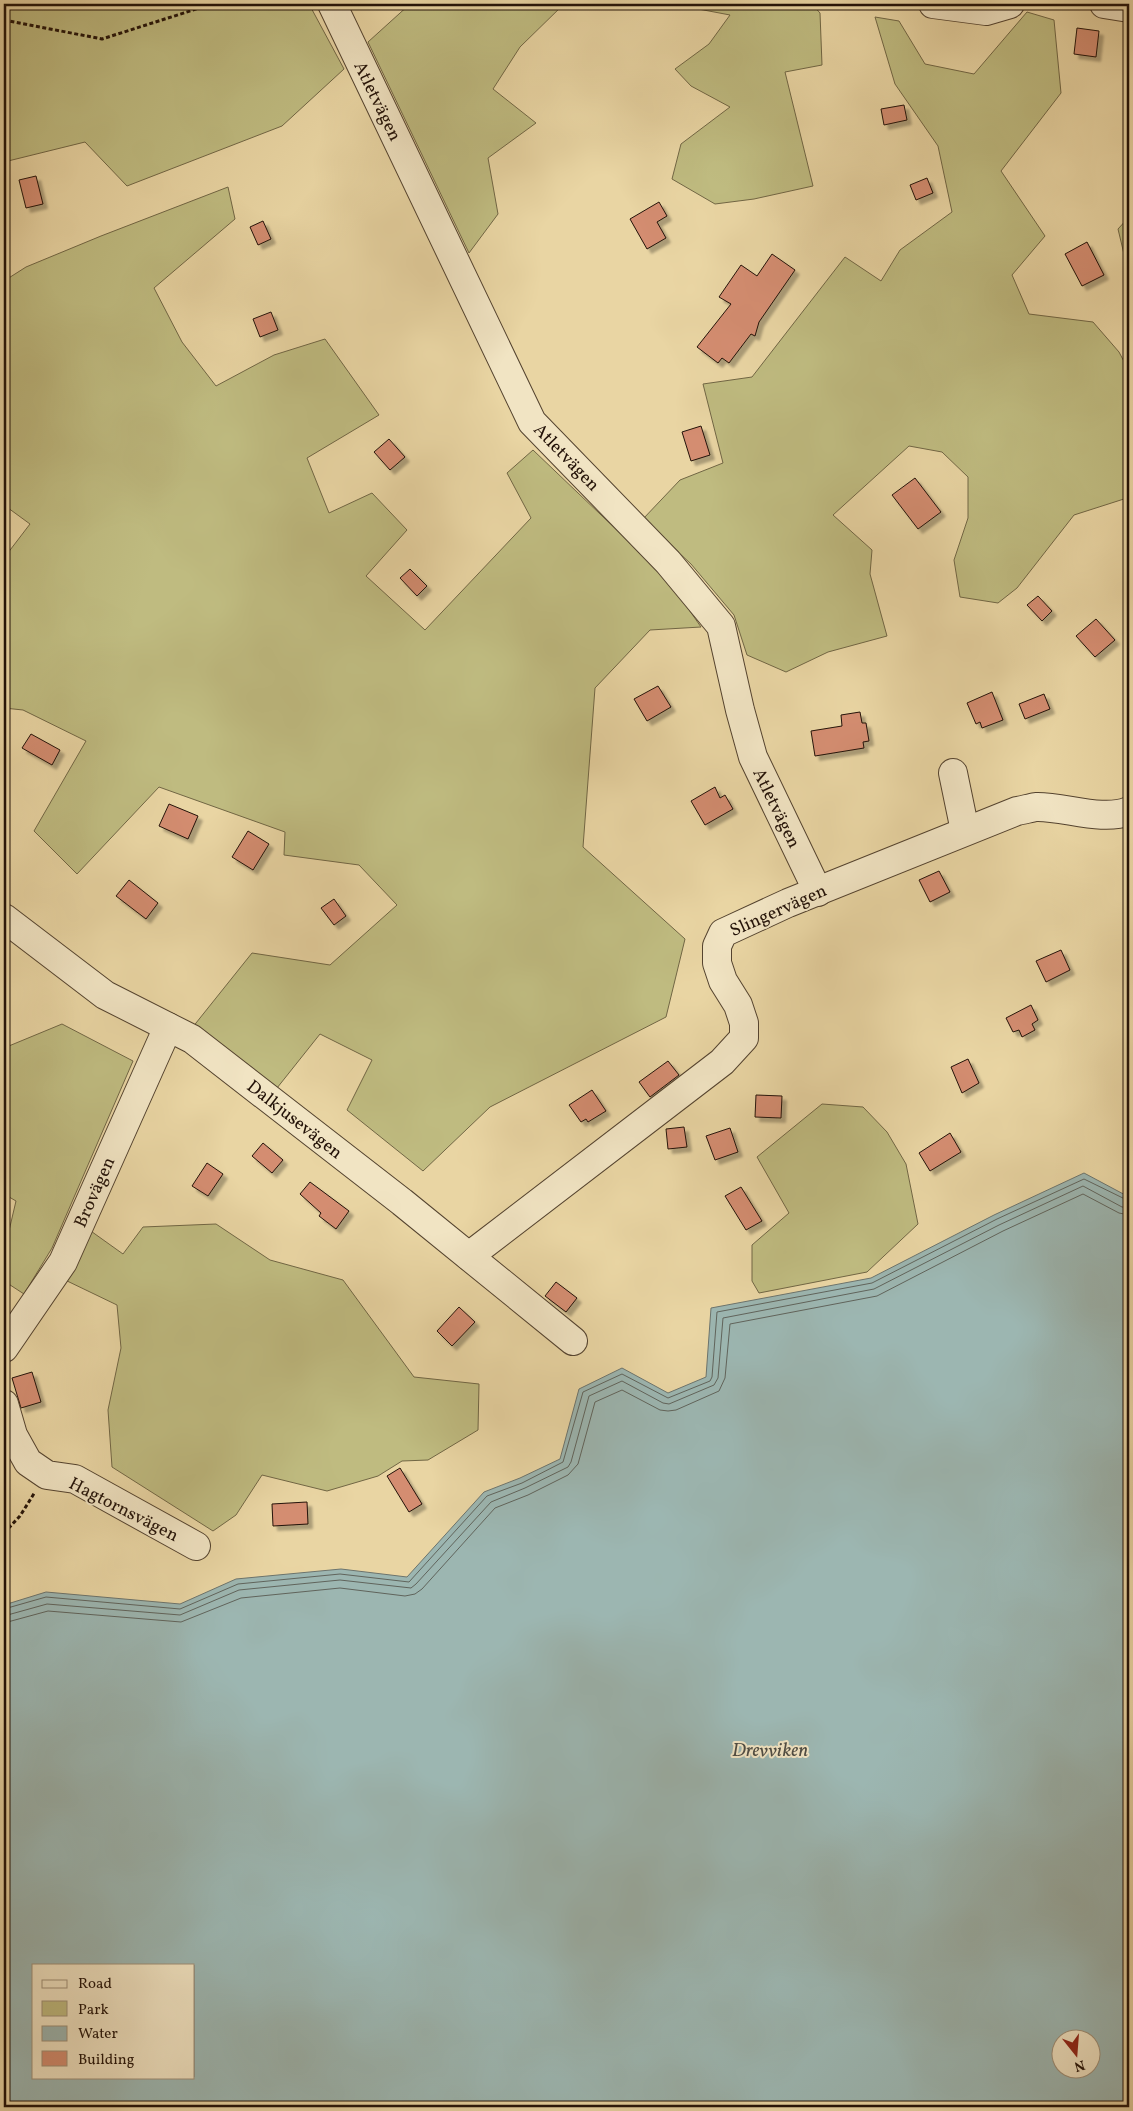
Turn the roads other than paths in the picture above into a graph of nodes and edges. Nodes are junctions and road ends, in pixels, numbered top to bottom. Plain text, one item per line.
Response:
1 (332, 4) edge
2 (932, 4) edge
3 (1010, 4) edge
4 (1104, 4) edge
5 (1129, 8) edge
6 (953, 773) dead end
7 (1129, 811) edge
8 (965, 831) junction
9 (818, 892) junction
10 (4, 918) edge
11 (168, 1027) junction
12 (468, 1256) junction
13 (573, 1341) dead end
14 (4, 1348) edge
15 (4, 1404) edge
16 (196, 1546) dead end

1 - 9 street, Atletvägen
2 - 3 street
4 - 5 street
6 - 8 street
7 - 8 street, Slingervägen
8 - 9 street, Slingervägen
9 - 12 street, Slingervägen
10 - 11 street, Dalkjusevägen
11 - 12 street, Dalkjusevägen
11 - 14 street, Brovägen
12 - 13 street, Dalkjusevägen
15 - 16 street, Hagtornsvägen

